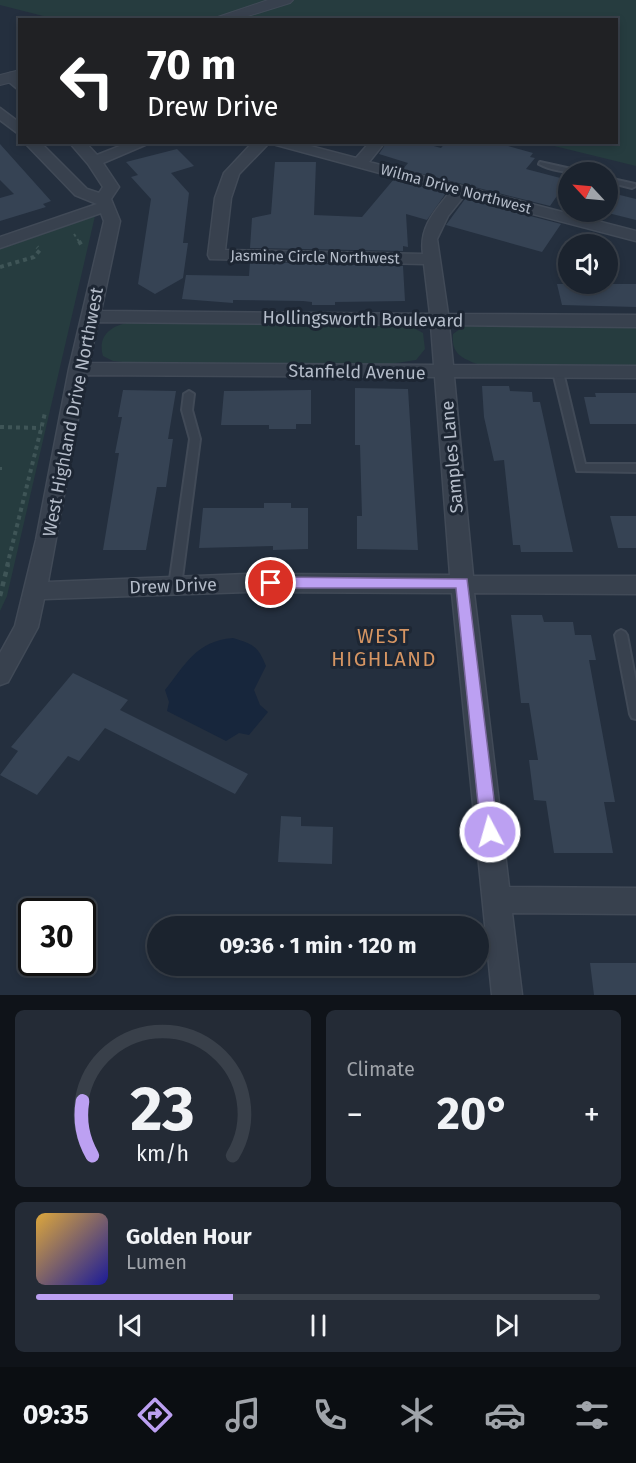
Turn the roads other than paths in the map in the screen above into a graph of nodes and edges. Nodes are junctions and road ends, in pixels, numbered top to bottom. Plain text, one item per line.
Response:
1 (285, 0) edge
2 (223, 18) edge
3 (0, 112) edge
4 (18, 129) edge
5 (33, 144) edge
6 (78, 144) edge
7 (140, 144) edge
8 (260, 144) edge
9 (284, 144) edge
10 (376, 144) edge
11 (94, 161) junction
12 (359, 164) junction
13 (543, 164) dead end
14 (558, 168) edge
15 (618, 182) edge
16 (632, 186) dead end
17 (460, 190) junction
18 (105, 202) junction
19 (558, 211) edge
20 (595, 222) edge
21 (636, 236) edge
22 (0, 243) edge
23 (432, 259) junction
24 (90, 316) junction
25 (440, 320) junction
26 (636, 321) edge
27 (78, 369) junction
28 (558, 372) junction
29 (636, 372) edge
30 (445, 373) junction
31 (189, 394) dead end
32 (636, 468) edge
33 (462, 583) junction
34 (636, 585) edge
35 (175, 586) junction
36 (35, 591) junction
37 (621, 635) dead end
38 (0, 675) edge
39 (636, 714) edge
40 (497, 900) junction
41 (636, 901) edge
42 (507, 995) edge

1 - 2 street
3 - 4 street
5 - 18 street
6 - 11 street, West Highland Drive Northwest
7 - 11 street
8 - 23 street, Jasmine Circle Northwest
9 - 12 street, Wilma Drive Northwest
10 - 12 street
11 - 18 street, West Highland Drive Northwest
12 - 17 street, Wilma Drive Northwest
13 - 14 lane
15 - 16 lane
17 - 19 street, Wilma Drive Northwest
17 - 23 street, Samples Lane
18 - 22 street
18 - 24 street, West Highland Drive Northwest
20 - 21 street, Wilma Drive Northwest
23 - 25 street, Samples Lane
24 - 25 street, Hollingsworth Boulevard
24 - 27 street, West Highland Drive Northwest
25 - 26 street, Hollingsworth Boulevard
25 - 30 street, Samples Lane
27 - 30 street, Stanfield Avenue
27 - 36 street, West Highland Drive Northwest
28 - 29 street, Stanfield Avenue
28 - 30 street, Stanfield Avenue
28 - 32 lane
30 - 33 street, Samples Lane
31 - 35 lane
33 - 34 street, Drew Drive
33 - 35 street, Drew Drive
33 - 40 street, Samples Lane
35 - 36 street, Drew Drive
36 - 38 street, West Highland Drive Northwest
37 - 39 lane
40 - 41 street
40 - 42 street, Samples Lane

